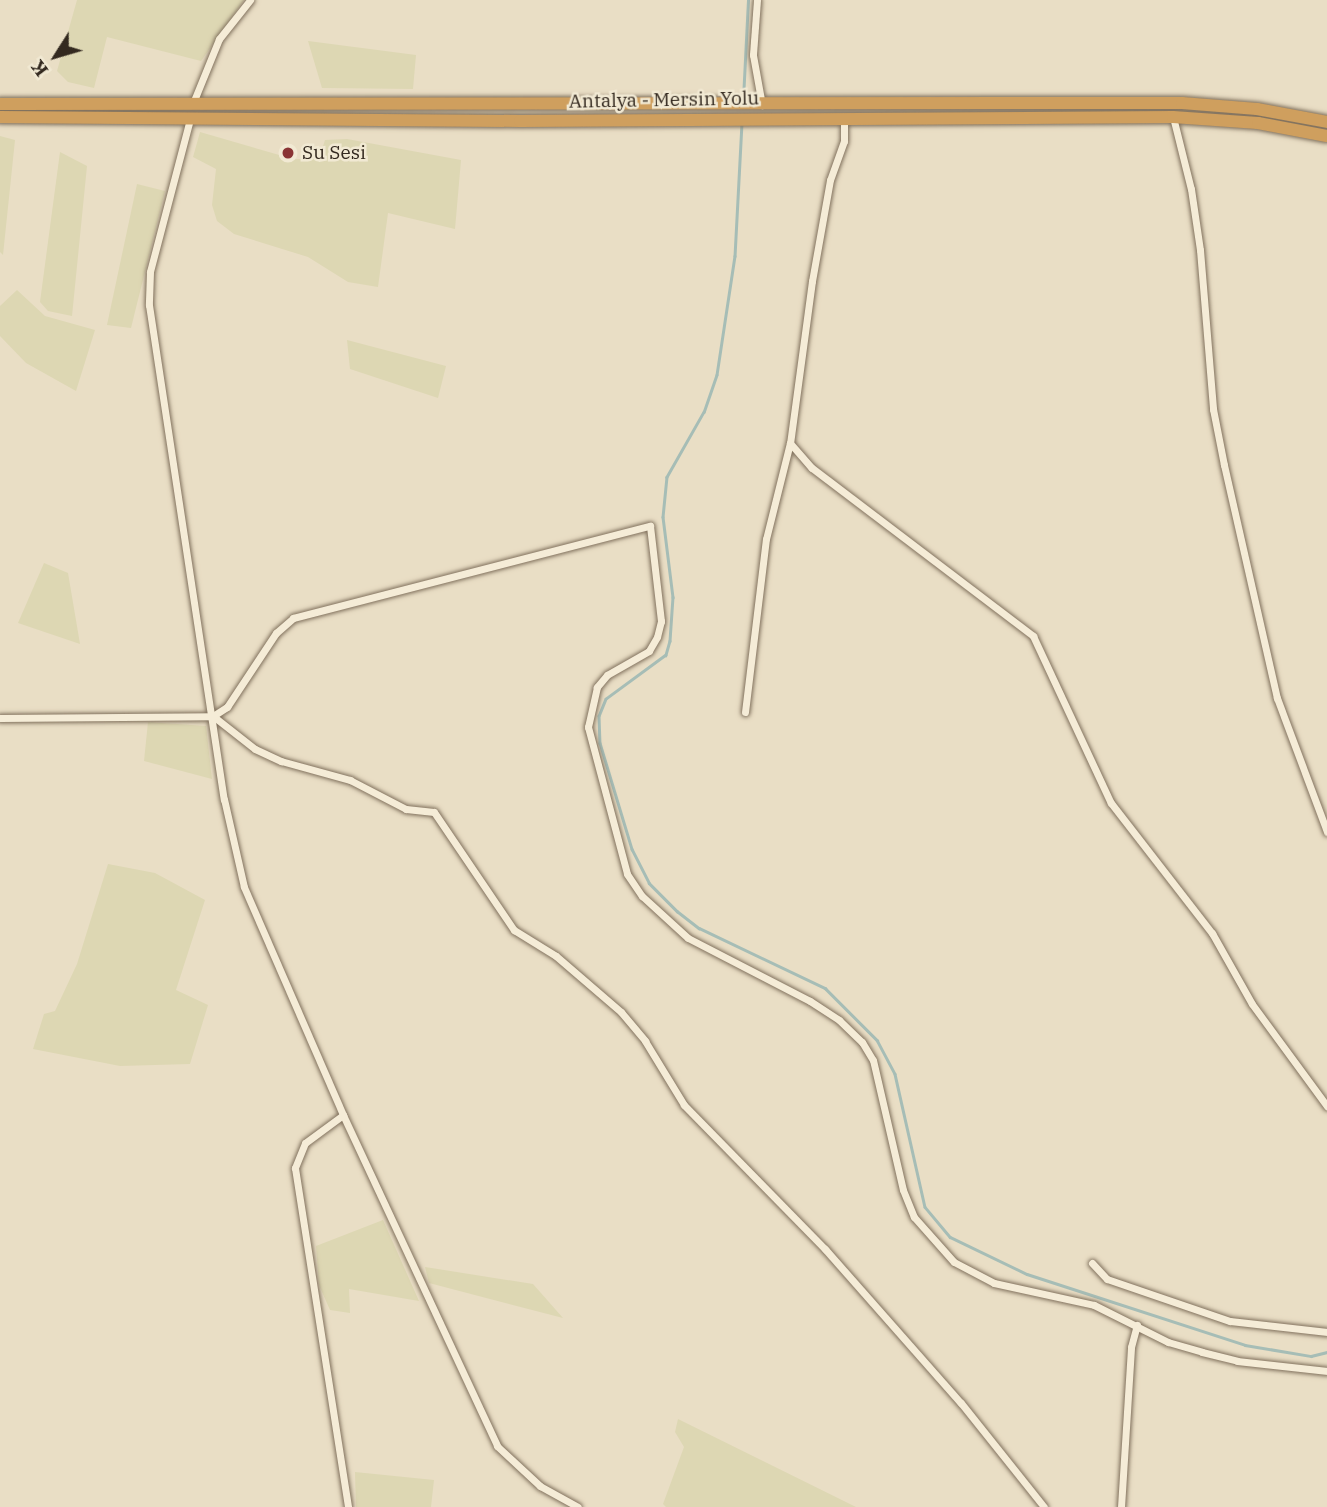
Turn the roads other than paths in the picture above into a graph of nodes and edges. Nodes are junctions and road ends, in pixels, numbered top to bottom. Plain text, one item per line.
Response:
1 (250, 0) edge
2 (757, 0) edge
3 (193, 103) junction
4 (0, 104) edge
5 (758, 104) junction
6 (0, 117) edge
7 (1173, 117) junction
8 (844, 118) junction
9 (190, 119) junction
10 (1327, 122) edge
11 (1327, 136) edge
12 (790, 443) junction
13 (744, 712) dead end
14 (213, 716) junction
15 (0, 718) edge
16 (1327, 832) edge
17 (1327, 1106) edge
18 (342, 1115) junction
19 (1091, 1263) dead end
20 (1137, 1325) junction
21 (1327, 1332) edge
22 (1327, 1371) edge
23 (348, 1507) edge
24 (578, 1507) edge
25 (1044, 1507) edge
26 (1121, 1507) edge

1 - 3 street
2 - 5 street
3 - 4 highway, Antalya - Mersin Yolu
3 - 5 highway, Antalya - Mersin Yolu
3 - 9 highway
5 - 10 highway, Antalya - Mersin Yolu
6 - 9 highway, Antalya - Mersin Yolu
7 - 8 highway, Antalya - Mersin Yolu
7 - 11 highway, Antalya - Mersin Yolu
7 - 16 street
8 - 9 highway, Antalya - Mersin Yolu
8 - 12 street
9 - 14 street
12 - 13 street
12 - 17 street
14 - 15 street
14 - 18 street
14 - 20 street
14 - 25 street
18 - 23 street
18 - 24 street
19 - 21 street
20 - 22 street
20 - 26 street

